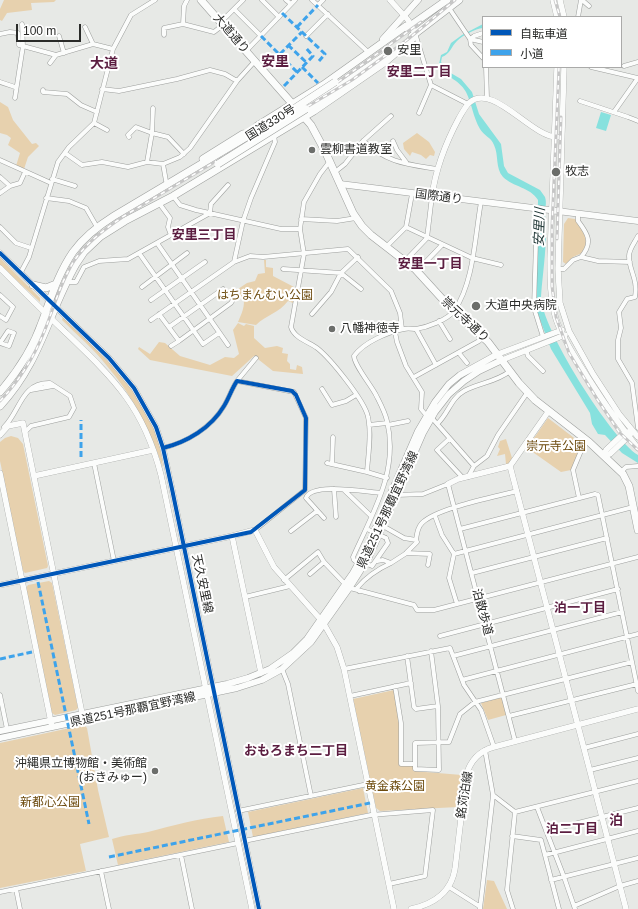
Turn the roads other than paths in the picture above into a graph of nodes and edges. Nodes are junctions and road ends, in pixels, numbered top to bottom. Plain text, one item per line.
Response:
1 (155, 0) edge
2 (187, 0) edge
3 (201, 0) edge
4 (242, 0) edge
5 (262, 0) edge
6 (286, 0) edge
7 (295, 0) edge
8 (312, 0) edge
9 (323, 0) edge
10 (390, 0) edge
11 (418, 0) edge
12 (447, 0) edge
13 (459, 0) edge
14 (552, 0) edge
15 (560, 0) edge
16 (581, 0) edge
17 (291, 4) junction
18 (318, 5) junction
19 (589, 6) dead end
20 (449, 8) junction
21 (234, 10) junction
22 (328, 14) junction
23 (403, 15) junction
24 (557, 16) edge
25 (564, 16) edge
26 (578, 16) edge
27 (279, 17) junction
28 (222, 23) junction
29 (22, 24) dead end
30 (183, 24) junction
31 (411, 25) junction
32 (85, 27) dead end
33 (415, 33) junction
34 (482, 33) edge
35 (0, 34) edge
36 (164, 34) dead end
37 (59, 36) dead end
38 (261, 36) junction
39 (306, 36) dead end
40 (469, 38) junction
41 (482, 42) edge
42 (93, 44) junction
43 (23, 46) junction
44 (113, 48) junction
45 (246, 51) junction
46 (367, 51) junction
47 (64, 53) junction
48 (56, 55) junction
49 (482, 57) edge
50 (255, 61) junction
51 (638, 62) edge
52 (50, 64) dead end
53 (624, 66) dead end
54 (486, 68) edge
55 (557, 68) edge
56 (564, 68) edge
57 (595, 68) edge
58 (237, 81) junction
59 (0, 82) edge
60 (334, 83) junction
61 (431, 85) junction
62 (16, 87) junction
63 (102, 89) junction
64 (43, 90) dead end
65 (15, 98) dead end
66 (487, 98) junction
67 (580, 101) dead end
68 (293, 104) junction
69 (467, 105) junction
70 (153, 108) dead end
71 (97, 112) junction
72 (614, 112) junction
73 (419, 113) dead end
74 (391, 116) dead end
75 (304, 117) junction
76 (638, 122) edge
77 (94, 123) junction
78 (107, 130) dead end
79 (152, 132) junction
80 (274, 135) junction
81 (129, 137) dead end
82 (555, 137) junction
83 (562, 138) junction
84 (364, 141) junction
85 (393, 141) dead end
86 (65, 152) junction
87 (184, 154) junction
88 (0, 160) edge
89 (216, 161) junction
90 (330, 161) junction
91 (147, 162) junction
92 (406, 162) junction
93 (163, 164) junction
94 (437, 169) junction
95 (25, 172) junction
96 (335, 172) junction
97 (0, 177) edge
98 (52, 181) junction
99 (166, 181) junction
100 (340, 184) junction
101 (228, 185) dead end
102 (10, 186) junction
103 (75, 186) dead end
104 (0, 193) edge
105 (412, 194) junction
106 (173, 196) junction
107 (432, 196) junction
108 (46, 198) junction
109 (481, 202) junction
110 (159, 203) junction
111 (538, 208) junction
112 (124, 210) junction
113 (548, 210) junction
114 (560, 211) junction
115 (210, 213) junction
116 (578, 213) junction
117 (356, 218) junction
118 (301, 219) junction
119 (243, 221) junction
120 (638, 221) edge
121 (0, 227) edge
122 (97, 228) junction
123 (406, 228) junction
124 (300, 229) junction
125 (171, 235) junction
126 (638, 236) edge
127 (98, 238) junction
128 (426, 238) junction
129 (157, 243) junction
130 (442, 245) junction
131 (386, 247) junction
132 (31, 248) junction
133 (0, 253) edge
134 (139, 253) junction
135 (187, 253) dead end
136 (304, 254) junction
137 (358, 257) junction
138 (582, 257) junction
139 (472, 258) junction
140 (405, 261) junction
141 (205, 262) dead end
142 (234, 262) junction
143 (630, 262) junction
144 (171, 264) junction
145 (501, 265) dead end
146 (0, 268) edge
147 (283, 269) dead end
148 (558, 269) junction
149 (302, 270) junction
150 (417, 271) junction
151 (21, 272) junction
152 (341, 273) junction
153 (156, 276) junction
154 (181, 278) junction
155 (67, 282) junction
156 (56, 284) junction
157 (33, 285) junction
158 (142, 287) dead end
159 (223, 289) dead end
160 (361, 289) dead end
161 (165, 290) junction
162 (191, 292) junction
163 (0, 294) edge
164 (236, 295) dead end
165 (636, 298) edge
166 (151, 300) dead end
167 (50, 301) junction
168 (175, 303) junction
169 (200, 305) junction
170 (56, 307) junction
171 (454, 311) junction
172 (46, 313) junction
173 (159, 314) junction
174 (312, 314) dead end
175 (0, 316) edge
176 (184, 317) junction
177 (52, 319) junction
178 (210, 319) junction
179 (151, 320) dead end
180 (439, 321) junction
181 (169, 327) junction
182 (402, 329) junction
183 (416, 329) junction
184 (194, 330) junction
185 (558, 331) junction
186 (569, 331) junction
187 (395, 332) junction
188 (219, 333) junction
189 (483, 337) junction
190 (561, 337) junction
191 (545, 338) junction
192 (450, 339) dead end
193 (179, 341) junction
194 (228, 345) dead end
195 (171, 346) dead end
196 (526, 350) junction
197 (459, 352) junction
198 (500, 357) junction
199 (256, 358) dead end
200 (467, 363) dead end
201 (436, 365) junction
202 (510, 371) junction
203 (543, 371) dead end
204 (414, 377) junction
205 (237, 381) junction
206 (322, 389) dead end
207 (0, 392) edge
208 (527, 393) junction
209 (356, 395) junction
210 (0, 406) edge
211 (548, 412) junction
212 (429, 416) junction
213 (408, 421) dead end
214 (438, 423) junction
215 (388, 424) junction
216 (369, 425) junction
217 (636, 430) edge
218 (0, 432) edge
219 (625, 432) junction
220 (25, 433) junction
221 (0, 435) edge
222 (333, 437) dead end
223 (638, 437) edge
224 (624, 438) junction
225 (449, 439) junction
226 (586, 439) junction
227 (163, 448) junction
228 (638, 448) edge
229 (153, 450) junction
230 (604, 456) junction
231 (94, 463) junction
232 (327, 463) dead end
233 (332, 464) junction
234 (474, 466) junction
235 (510, 466) junction
236 (638, 466) edge
237 (367, 472) junction
238 (621, 472) junction
239 (0, 473) edge
240 (34, 476) junction
241 (387, 478) junction
242 (466, 478) junction
243 (1, 484) edge
244 (448, 484) junction
245 (334, 489) junction
246 (344, 490) junction
247 (517, 491) junction
248 (381, 493) junction
249 (397, 495) junction
250 (579, 498) junction
251 (454, 507) junction
252 (633, 507) junction
253 (317, 511) junction
254 (523, 513) junction
255 (602, 515) junction
256 (371, 516) junction
257 (435, 516) junction
258 (336, 517) dead end
259 (637, 517) edge
260 (324, 518) dead end
261 (383, 526) junction
262 (460, 529) junction
263 (255, 530) junction
264 (367, 530) junction
265 (638, 530) edge
266 (291, 531) dead end
267 (529, 534) junction
268 (232, 536) junction
269 (607, 538) junction
270 (416, 540) junction
271 (184, 546) junction
272 (176, 548) junction
273 (465, 551) junction
274 (406, 553) junction
275 (454, 554) junction
276 (534, 556) junction
277 (638, 557) edge
278 (114, 561) junction
279 (377, 561) junction
280 (324, 562) junction
281 (391, 563) junction
282 (362, 564) junction
283 (612, 564) junction
284 (428, 566) dead end
285 (53, 574) junction
286 (310, 574) dead end
287 (472, 574) junction
288 (22, 580) junction
289 (284, 580) junction
290 (541, 582) junction
291 (0, 584) edge
292 (290, 586) junction
293 (347, 586) junction
294 (618, 589) junction
295 (358, 591) junction
296 (245, 597) junction
297 (478, 599) junction
298 (456, 604) junction
299 (548, 608) junction
300 (622, 612) junction
301 (322, 622) junction
302 (484, 624) junction
303 (553, 630) junction
304 (638, 634) edge
305 (440, 636) dead end
306 (627, 637) junction
307 (490, 646) junction
308 (431, 651) junction
309 (560, 654) junction
310 (407, 656) junction
311 (453, 656) junction
312 (632, 662) junction
313 (282, 669) junction
314 (344, 669) junction
315 (497, 670) junction
316 (261, 674) junction
317 (566, 679) junction
318 (462, 680) junction
319 (411, 683) junction
320 (637, 684) junction
321 (396, 686) junction
322 (214, 690) junction
323 (638, 691) edge
324 (206, 692) junction
325 (0, 695) edge
326 (503, 695) junction
327 (350, 696) junction
328 (572, 700) junction
329 (475, 702) junction
330 (438, 706) junction
331 (638, 709) edge
332 (509, 716) junction
333 (83, 717) junction
334 (52, 724) junction
335 (578, 725) junction
336 (7, 729) junction
337 (0, 731) edge
338 (638, 734) edge
339 (0, 738) edge
340 (515, 741) junction
341 (439, 743) junction
342 (494, 747) junction
343 (584, 748) junction
344 (484, 750) junction
345 (638, 758) edge
346 (415, 764) junction
347 (590, 770) junction
348 (638, 781) edge
349 (368, 784) junction
350 (596, 792) junction
351 (493, 795) junction
352 (311, 796) junction
353 (537, 808) junction
354 (638, 808) edge
355 (238, 811) junction
356 (515, 812) junction
357 (374, 814) junction
358 (602, 817) junction
359 (546, 831) junction
360 (638, 831) edge
361 (512, 836) junction
362 (608, 838) junction
363 (244, 841) junction
364 (238, 842) junction
365 (555, 852) junction
366 (181, 855) junction
367 (545, 855) junction
368 (638, 858) edge
369 (614, 864) junction
370 (101, 871) junction
371 (564, 876) junction
372 (551, 880) junction
373 (638, 881) edge
374 (389, 884) junction
375 (620, 886) junction
376 (449, 887) junction
377 (16, 889) junction
378 (0, 892) edge
379 (574, 907) edge
380 (625, 908) edge
381 (20, 909) edge
382 (109, 909) edge
383 (192, 909) edge
384 (252, 909) edge
385 (259, 909) edge
386 (394, 909) edge
387 (412, 909) edge
388 (480, 909) edge
389 (513, 909) edge
390 (559, 909) edge

1 - 44 street
2 - 30 street
3 - 28 main road, 大道通り
4 - 21 street
5 - 27 street
6 - 17 street
7 - 17 street
8 - 18 street
9 - 18 street
10 - 23 street
11 - 23 main road
12 - 31 main road, 国道330号
13 - 20 main road
14 - 24 street
15 - 25 street
16 - 19 street
16 - 26 street
17 - 27 street
18 - 22 street
20 - 33 main road
20 - 40 street
21 - 28 street
21 - 38 street
22 - 39 street
22 - 46 street
23 - 31 street
23 - 46 main road
27 - 38 street
28 - 30 street
28 - 45 main road, 大道通り
29 - 43 street
30 - 36 street
31 - 33 street
31 - 60 main road, 国道330号
32 - 42 street
33 - 60 main road, 国道330号
33 - 61 street
33 - 75 main road
34 - 40 street
35 - 43 street
37 - 47 street
38 - 45 street
40 - 41 street
40 - 49 street
42 - 44 street
42 - 47 street
43 - 48 street
43 - 62 street
44 - 63 street
45 - 50 main road, 大道通り
46 - 60 main road
47 - 48 street
48 - 52 street
50 - 58 street
50 - 68 main road, 大道通り
51 - 53 street
54 - 66 street
55 - 82 street
56 - 83 street
57 - 72 street
58 - 63 street
58 - 87 street
59 - 62 street
60 - 68 main road
60 - 89 main road, 国道330号, bridge
61 - 69 street
61 - 73 street
62 - 65 street
63 - 71 street
64 - 71 street
66 - 69 street
66 - 82 street
67 - 72 street
68 - 75 main road, 崇元寺通り
68 - 99 main road
69 - 94 street
70 - 79 street
71 - 77 street
72 - 76 street
74 - 84 street
75 - 80 main road
75 - 90 main road, 崇元寺通り
77 - 78 street
77 - 86 street
79 - 81 street
79 - 87 street
79 - 91 street
80 - 106 main road
80 - 119 street
82 - 83 street
82 - 113 street
83 - 114 street
84 - 92 street
84 - 96 street
85 - 92 street
86 - 91 street
86 - 98 street
87 - 93 street
88 - 95 street
89 - 112 main road, 国道330号
89 - 127 main road, 国道330号
90 - 96 main road, 崇元寺通り
90 - 118 street
91 - 93 street
92 - 94 street
93 - 99 street
94 - 107 street
95 - 98 street
95 - 102 street
96 - 100 main road, 崇元寺通り
97 - 102 street
98 - 103 street
98 - 108 street
99 - 112 main road
100 - 105 main road, 国際通り
100 - 117 main road, 崇元寺通り
101 - 115 street
102 - 104 street
105 - 107 main road, 国際通り
105 - 123 street
106 - 110 main road
106 - 115 street
107 - 109 main road, 国際通り
107 - 128 street
108 - 122 street
108 - 132 street
109 - 111 main road, 国際通り
109 - 139 street
110 - 125 street
110 - 127 main road
111 - 113 main road, 国際通り
111 - 191 street
112 - 122 main road
113 - 114 main road
113 - 185 street
114 - 116 main road
114 - 148 street
115 - 119 street
115 - 125 street
116 - 120 main road
116 - 138 street
117 - 118 street
117 - 131 main road, 崇元寺通り
118 - 124 street
119 - 124 street
119 - 142 street
121 - 132 street
122 - 156 main road
123 - 128 street
123 - 131 street
124 - 136 street
125 - 129 street
126 - 143 street
127 - 155 main road
128 - 130 street
128 - 140 street
129 - 134 street
129 - 144 street
130 - 139 street
130 - 150 street
131 - 140 main road, 崇元寺通り
132 - 151 street
133 - 151 street, 天久安里線
134 - 153 street
134 - 155 street
135 - 144 street
136 - 137 street
136 - 142 street
136 - 149 street
137 - 152 street
137 - 182 street
138 - 143 street
138 - 148 street
139 - 145 street
139 - 171 street
140 - 150 main road, 崇元寺通り
141 - 154 street
142 - 162 street
143 - 165 street
144 - 153 street
144 - 154 street
146 - 172 street, 天久安里線
147 - 149 street
148 - 186 street
149 - 152 street
149 - 209 street
150 - 171 main road, 崇元寺通り
151 - 157 street, 天久安里線
152 - 160 street
152 - 174 street
153 - 158 street
153 - 161 street
154 - 161 street
154 - 162 street
155 - 170 main road
156 - 157 main road
156 - 167 main road
157 - 167 street, 天久安里線
159 - 169 street
161 - 166 street
161 - 168 street
162 - 168 street
162 - 169 street
163 - 175 street
164 - 178 street
165 - 217 street
167 - 170 street, 天久安里線
167 - 172 main road
168 - 173 street
168 - 176 street
169 - 176 street
169 - 178 street
170 - 177 main road
170 - 227 street, 天久安里線
171 - 180 street
171 - 189 main road, 崇元寺通り
172 - 177 street, 天久安里線
172 - 207 main road
173 - 179 street
173 - 181 street
176 - 181 street
176 - 184 street
177 - 210 main road
177 - 229 street, 天久安里線
178 - 184 street
178 - 188 street
180 - 183 street
180 - 192 street
181 - 193 street
182 - 183 street
182 - 187 street
183 - 201 street
184 - 188 street
184 - 193 street
185 - 186 street
185 - 190 street
185 - 191 street
186 - 190 street
186 - 217 street
187 - 204 street
187 - 215 street
188 - 194 street
189 - 197 street
189 - 198 main road, 崇元寺通り
190 - 191 street
190 - 219 street
191 - 196 street
191 - 198 street
193 - 195 street
196 - 198 street
196 - 203 street
197 - 200 street
197 - 201 street
198 - 202 main road, 崇元寺通り
198 - 212 main road, 県道251号那覇宜野湾線
199 - 205 street
201 - 204 street
202 - 208 main road, 崇元寺通り
202 - 214 street
204 - 212 street
205 - 227 street
205 - 263 street
206 - 209 street
208 - 211 main road, 崇元寺通り
208 - 234 street
209 - 216 street
211 - 226 main road, 崇元寺通り
211 - 235 street
212 - 214 street
212 - 249 main road, 県道251号那覇宜野湾線
212 - 282 main road, 県道251号那覇宜野湾線
213 - 215 street
214 - 225 street
215 - 216 street
215 - 241 street
216 - 237 street
217 - 219 street
217 - 223 street
217 - 224 street
218 - 220 street
219 - 224 street
220 - 221 street
220 - 240 street
222 - 233 street
224 - 228 street
224 - 230 street
225 - 234 street
225 - 242 street
226 - 230 main road, 崇元寺通り
226 - 250 street
227 - 271 street, 天久安里線
229 - 231 street
229 - 272 street, 天久安里線
230 - 238 main road, 崇元寺通り
231 - 240 street
231 - 278 street
232 - 233 street
233 - 237 street
234 - 242 street
235 - 242 street
235 - 247 street
236 - 238 street
237 - 241 street
238 - 252 main road, 崇元寺通り
239 - 243 street
240 - 285 street
241 - 248 street
242 - 244 street
243 - 288 street
244 - 249 street
244 - 251 street, 泊散歩道
245 - 246 street
245 - 253 street
245 - 258 street
246 - 248 street
246 - 256 street
247 - 251 street
247 - 254 street
248 - 256 street
249 - 261 main road, 県道251号那覇宜野湾線
250 - 254 street
250 - 255 street
251 - 257 street
251 - 262 street, 泊散歩道
252 - 255 street
252 - 259 main road, 崇元寺通り
253 - 260 street
253 - 266 street
254 - 262 street
254 - 267 street
255 - 267 street
255 - 269 street
256 - 264 street
257 - 270 street
257 - 275 street
259 - 265 main road, 崇元寺通り
261 - 270 street
261 - 282 main road, 県道251号那覇宜野湾線
262 - 273 street, 泊散歩道
263 - 268 street
263 - 289 street
264 - 279 street, bridge
264 - 282 street
267 - 273 street
267 - 276 street
268 - 271 street
268 - 296 street
269 - 276 street
269 - 283 street
270 - 274 street
271 - 272 street
271 - 322 street, 天久安里線
272 - 278 street
272 - 324 street, 天久安里線
273 - 275 street
273 - 287 street, 泊散歩道
274 - 281 street
274 - 284 street
275 - 298 street
276 - 287 street
276 - 290 street
277 - 283 street
278 - 285 street
279 - 281 street
279 - 282 street
280 - 286 street
280 - 289 street
280 - 293 street
281 - 295 street
282 - 293 main road, 県道251号那覇宜野湾線
283 - 290 street
283 - 294 street
285 - 288 street
285 - 333 street
287 - 297 street, 泊散歩道
288 - 291 street
288 - 334 street
289 - 292 street
290 - 297 street
290 - 299 street
292 - 296 street
292 - 301 street
293 - 295 street
293 - 301 main road, 県道251号那覇宜野湾線
294 - 299 street
294 - 300 street
295 - 298 street
296 - 316 street
297 - 298 street
297 - 302 street, 泊散歩道
299 - 302 street
299 - 303 street
300 - 303 street
300 - 306 street
301 - 313 main road, 県道251号那覇宜野湾線
301 - 314 street
301 - 316 main road, 県道251号那覇宜野湾線
302 - 305 street
302 - 307 street, 泊散歩道
303 - 307 street
303 - 309 street
304 - 306 street
306 - 309 street
306 - 312 street
307 - 311 street
307 - 315 street, 泊散歩道
308 - 310 street
308 - 311 street
308 - 330 street
309 - 315 street
309 - 317 street
310 - 314 street
310 - 319 street
311 - 318 street
312 - 317 street
312 - 320 street
313 - 322 main road, 県道251号那覇宜野湾線
313 - 352 street
314 - 327 street
315 - 318 street
315 - 326 street, 泊散歩道
316 - 322 main road, 県道251号那覇宜野湾線
317 - 326 street
317 - 328 street
318 - 329 street
319 - 321 street
319 - 330 street
320 - 323 street
320 - 328 street
321 - 327 street
321 - 346 street
322 - 324 main road, 県道251号那覇宜野湾線
322 - 355 street, 天久安里線
324 - 333 main road, 県道251号那覇宜野湾線
324 - 364 street, 天久安里線
325 - 336 street
326 - 329 street
326 - 332 street, 泊散歩道
327 - 349 street
328 - 332 street
328 - 335 street
329 - 341 street
329 - 342 street
330 - 341 street
331 - 335 street
332 - 340 street, 泊散歩道
333 - 334 main road, 県道251号那覇宜野湾線
334 - 336 main road, 県道251号那覇宜野湾線
334 - 339 main road, 県道251号那覇宜野湾線
335 - 340 street
335 - 343 street
336 - 337 main road, 県道251号那覇宜野湾線
338 - 343 street
340 - 342 street
341 - 346 street
341 - 346 street
342 - 344 street
343 - 347 street
344 - 351 street
344 - 376 street, 銘苅泊線
345 - 347 street
347 - 350 street
348 - 350 street
349 - 352 street
349 - 357 street
350 - 353 street
350 - 358 street
351 - 356 street
351 - 388 street
352 - 355 street
353 - 356 street
353 - 359 street
354 - 358 street
355 - 363 street, 天久安里線
356 - 361 street
357 - 363 street
357 - 374 street
357 - 374 street
358 - 359 street
358 - 362 street
359 - 365 street
360 - 362 street
361 - 367 street
361 - 389 street
362 - 365 street
362 - 369 street
363 - 385 street, 天久安里線
364 - 366 street
364 - 384 street, 天久安里線
365 - 367 street
365 - 371 street
366 - 370 street
366 - 383 street
367 - 372 street
368 - 369 street
369 - 371 street
369 - 375 street
370 - 377 street
370 - 382 street
371 - 372 street
371 - 379 street
372 - 390 street
373 - 375 street
374 - 386 street
375 - 379 street
375 - 380 street
376 - 387 street, 銘苅泊線
376 - 388 street
377 - 378 street
377 - 381 street

